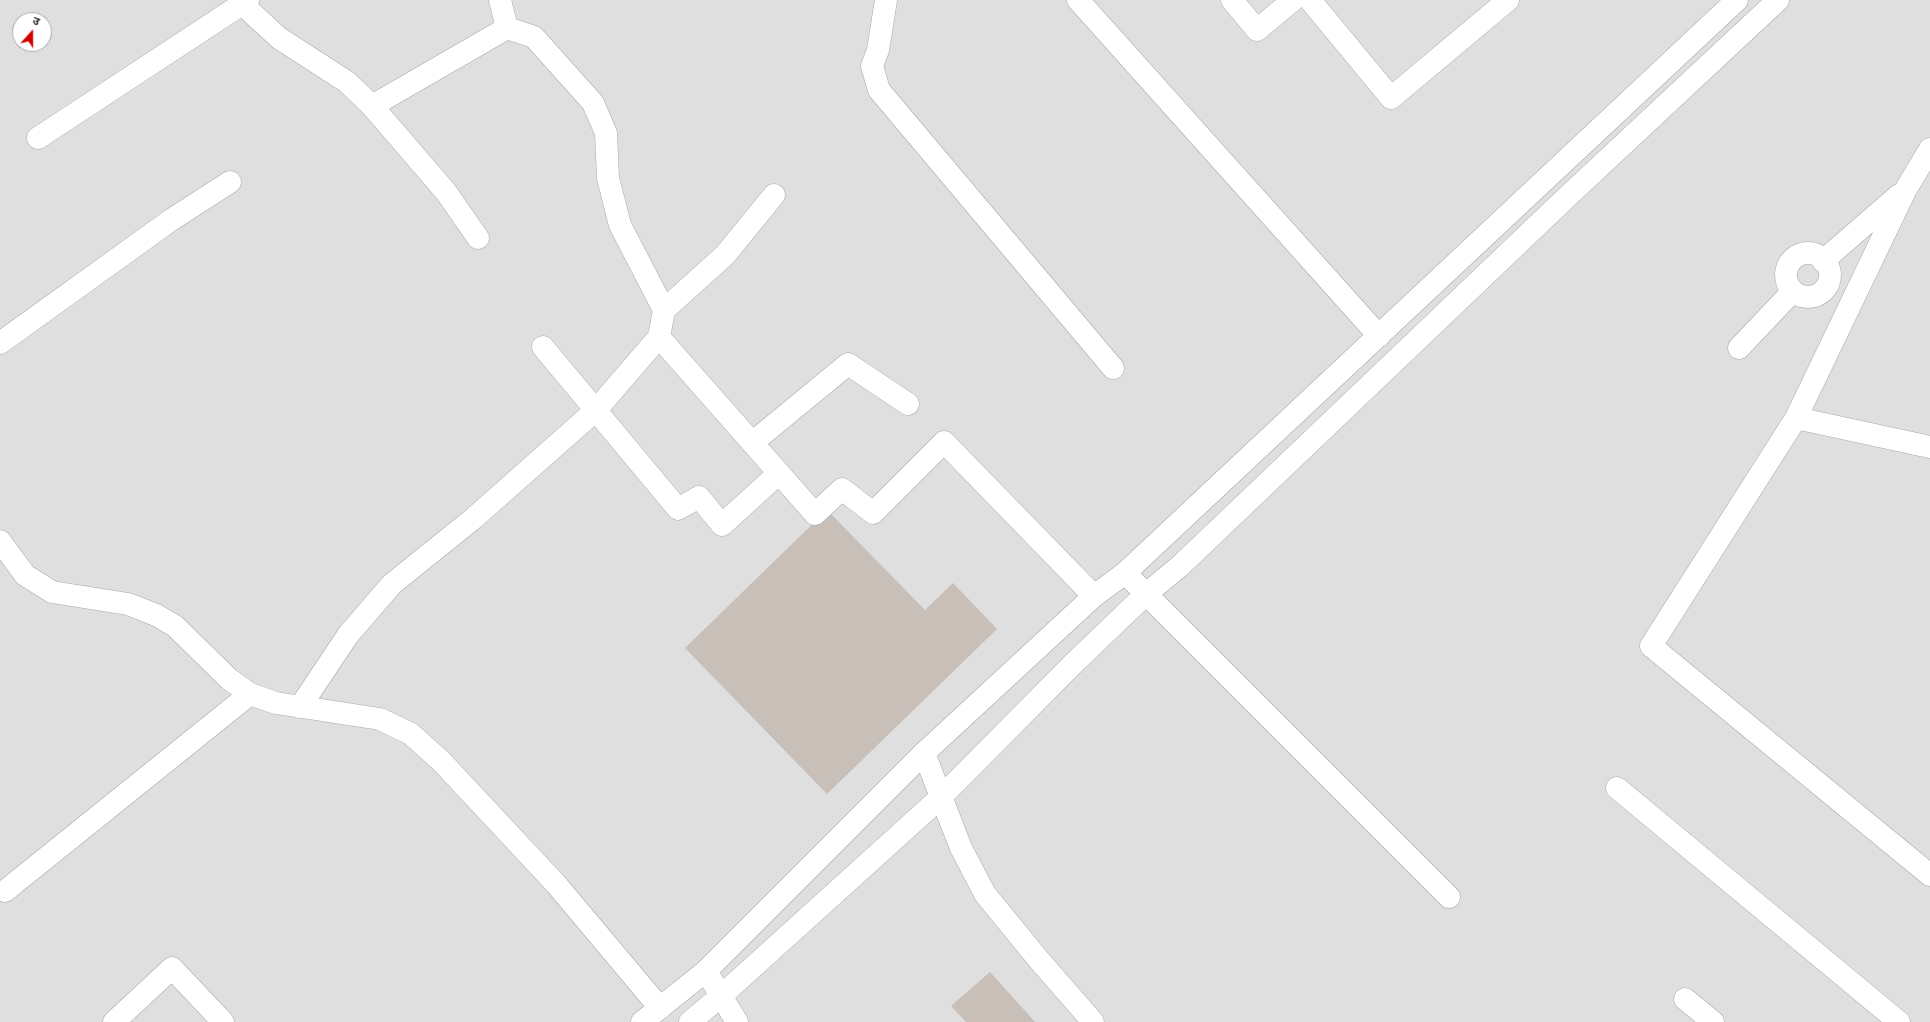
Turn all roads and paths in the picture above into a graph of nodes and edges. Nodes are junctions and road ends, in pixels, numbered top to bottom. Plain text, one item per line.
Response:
1 (500, 0) edge
2 (886, 0) edge
3 (1078, 0) edge
4 (1232, 0) edge
5 (1293, 0) edge
6 (1310, 0) edge
7 (1508, 0) edge
8 (1737, 0) edge
9 (1778, 0) edge
10 (245, 2) edge
11 (507, 28) junction
12 (372, 106) junction
13 (38, 138) dead end
14 (1930, 149) edge
15 (230, 182) dead end
16 (1906, 189) junction
17 (774, 195) dead end
18 (478, 238) dead end
19 (1824, 261) junction
20 (1793, 291) junction
21 (664, 310) junction
22 (1379, 336) junction
23 (659, 337) junction
24 (0, 342) edge
25 (543, 347) dead end
26 (1739, 348) dead end
27 (1113, 368) dead end
28 (908, 404) dead end
29 (596, 410) junction
30 (1796, 418) junction
31 (752, 443) junction
32 (1930, 447) edge
33 (779, 473) junction
34 (0, 541) edge
35 (1125, 573) junction
36 (1146, 594) junction
37 (1094, 596) junction
38 (250, 694) junction
39 (300, 707) junction
40 (924, 753) junction
41 (1617, 788) dead end
42 (941, 797) junction
43 (1930, 875) edge
44 (5, 891) dead end
45 (1449, 897) dead end
46 (706, 971) junction
47 (721, 996) junction
48 (1685, 999) dead end
49 (660, 1008) junction
50 (114, 1022) edge
51 (223, 1022) edge
52 (642, 1022) edge
53 (690, 1022) edge
54 (737, 1022) edge
55 (1093, 1022) edge
56 (1713, 1022) edge
57 (1900, 1022) edge

1 - 11 street
2 - 27 street
3 - 22 street
4 - 5 street
6 - 7 street
8 - 22 street
9 - 36 street
10 - 12 street
10 - 13 street
11 - 12 street
11 - 21 street
12 - 18 street
14 - 16 street
15 - 24 street
16 - 19 street
16 - 30 street
17 - 21 street
19 - 20 street
19 - 20 street
20 - 26 street
21 - 23 street
22 - 35 street
23 - 29 street
23 - 31 street
25 - 29 street
28 - 31 street
29 - 33 street
29 - 39 street
30 - 32 street
30 - 43 street
31 - 33 street
33 - 37 street
34 - 38 street
35 - 36 street
35 - 37 street
36 - 42 street
36 - 45 street
37 - 40 street
38 - 39 street
38 - 44 street
39 - 49 street
40 - 42 street
40 - 46 street
41 - 57 street
42 - 47 street
42 - 55 street
46 - 47 street
46 - 49 street
47 - 53 street
47 - 54 street
48 - 56 street
49 - 52 street
50 - 51 street

